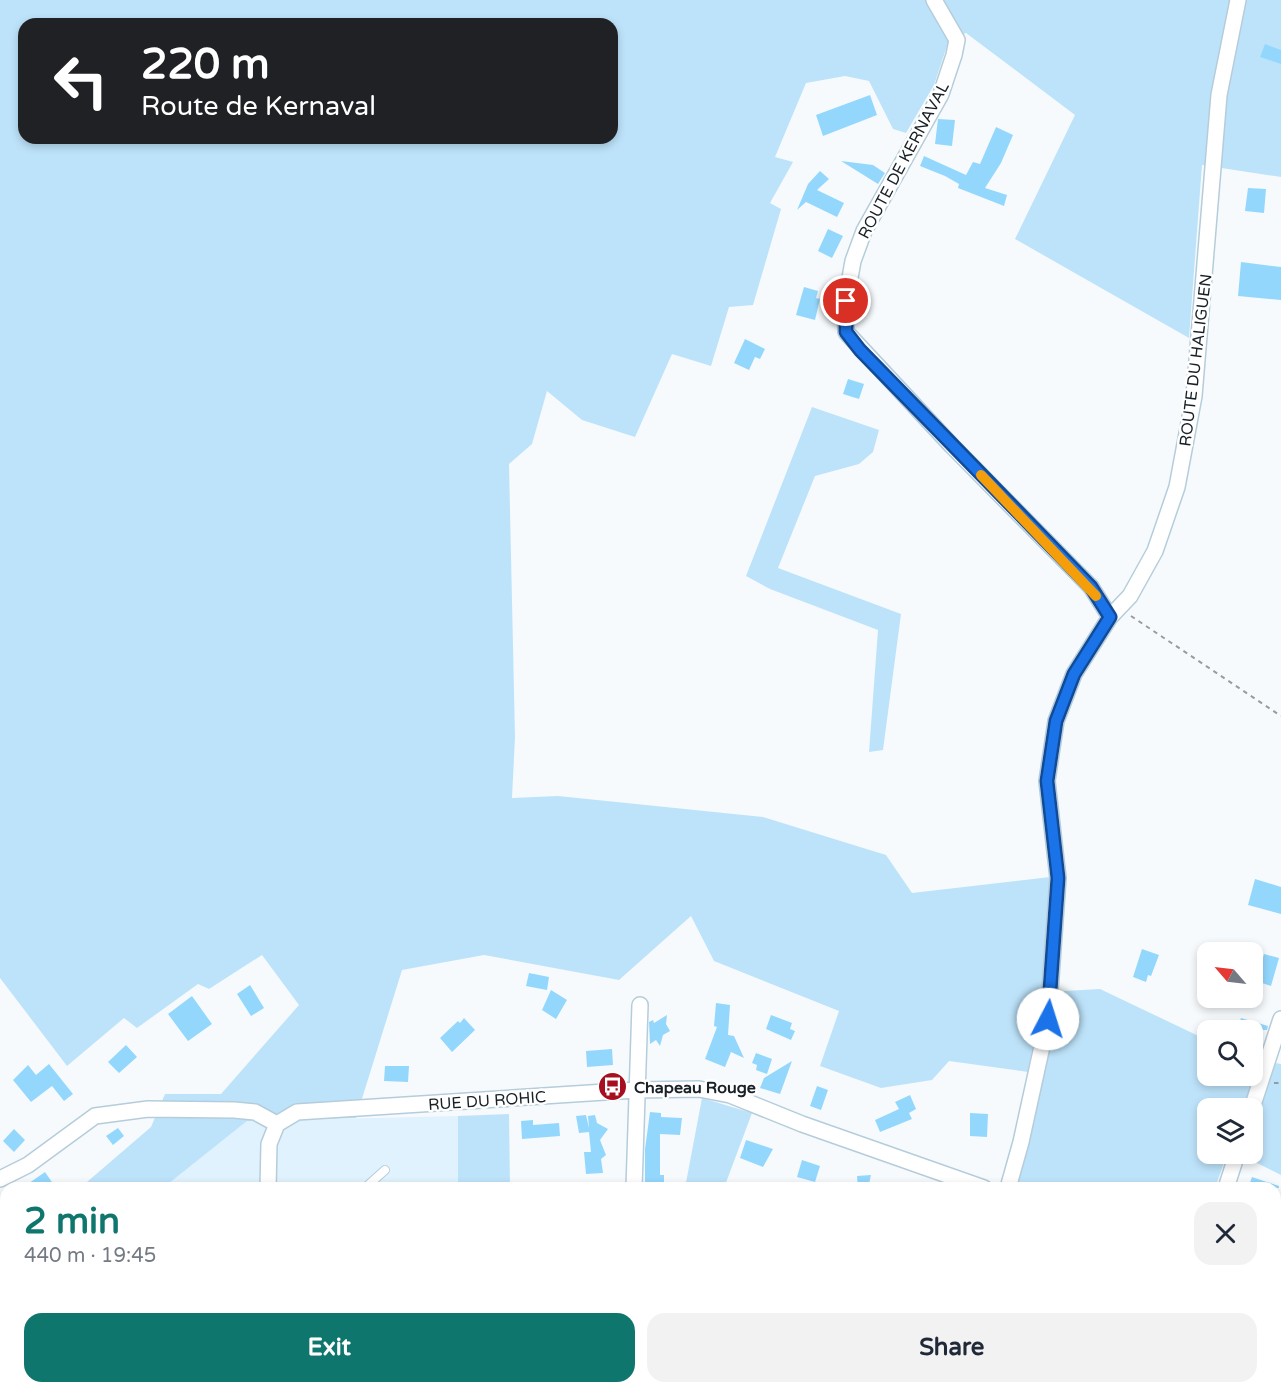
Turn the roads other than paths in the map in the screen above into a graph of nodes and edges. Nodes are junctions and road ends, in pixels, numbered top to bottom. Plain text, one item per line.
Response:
1 (934, 0) edge
2 (1238, 0) edge
3 (1114, 612) junction
4 (640, 1005) dead end
5 (1281, 1018) edge
6 (636, 1090) junction
7 (1255, 1098) edge
8 (277, 1124) junction
9 (1234, 1164) edge
10 (385, 1170) dead end
11 (0, 1179) edge
12 (268, 1182) edge
13 (372, 1182) edge
14 (634, 1182) edge
15 (967, 1182) edge
16 (1010, 1182) edge
17 (1228, 1182) edge

1 - 3 street, ROUTE DE KERNAVAL
2 - 3 street, ROUTE DU HALIGUEN
3 - 16 street, ROUTE DU HALIGUEN
4 - 6 street
5 - 7 street
6 - 8 street, RUE DU ROHIC
6 - 14 street
6 - 15 street, RUE DU ROHIC
8 - 11 street
8 - 12 street
9 - 17 street
10 - 13 lane

